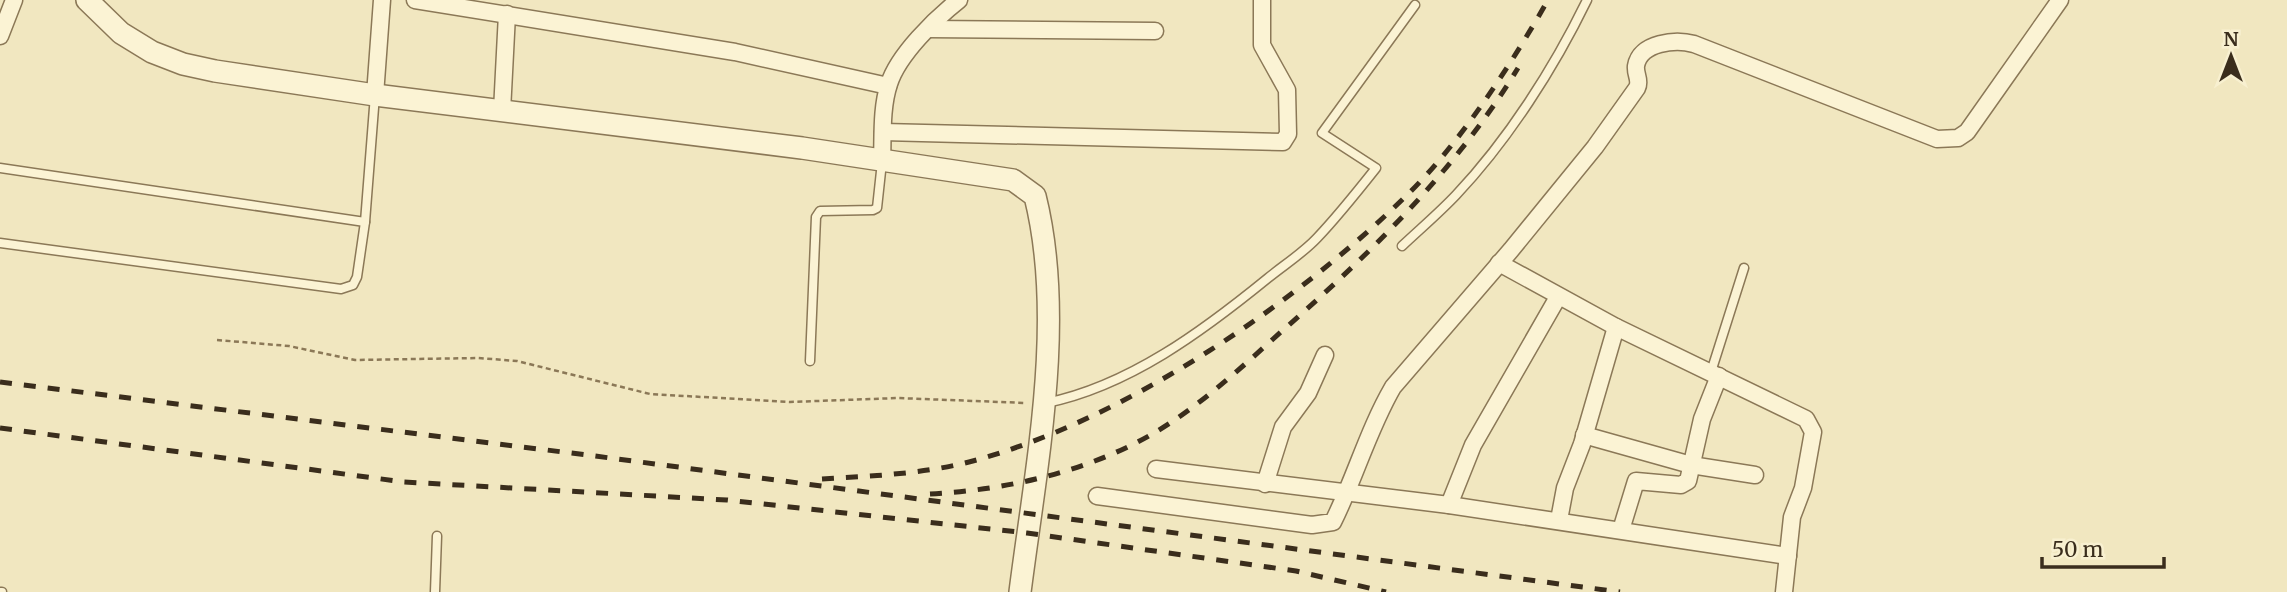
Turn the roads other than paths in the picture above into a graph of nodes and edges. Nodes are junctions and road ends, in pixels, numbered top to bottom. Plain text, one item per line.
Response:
1 (14, 0) edge
2 (87, 0) edge
3 (382, 0) edge
4 (415, 0) edge
5 (958, 0) edge
6 (1262, 0) edge
7 (1587, 0) edge
8 (2060, 0) edge
9 (1415, 5) dead end
10 (507, 14) junction
11 (928, 29) junction
12 (1155, 31) dead end
13 (0, 36) edge
14 (888, 86) junction
15 (375, 95) junction
16 (502, 111) junction
17 (883, 132) junction
18 (882, 162) junction
19 (0, 168) edge
20 (365, 222) junction
21 (0, 243) edge
22 (1402, 247) dead end
23 (1499, 263) junction
24 (1744, 268) dead end
25 (1558, 297) junction
26 (1616, 327) junction
27 (1325, 355) dead end
28 (810, 361) dead end
29 (1715, 374) junction
30 (1042, 404) junction
31 (1584, 435) junction
32 (1691, 465) junction
33 (1156, 469) dead end
34 (1755, 475) dead end
35 (1265, 484) junction
36 (1348, 493) junction
37 (1097, 496) dead end
38 (1449, 505) junction
39 (1559, 520) junction
40 (1621, 530) junction
41 (437, 536) dead end
42 (1788, 556) junction
43 (435, 592) edge
44 (1020, 592) edge
45 (1784, 592) edge

1 - 13 street
2 - 15 street
3 - 15 street
4 - 10 street
5 - 11 street
6 - 17 street
7 - 22 lane
8 - 23 street
9 - 30 lane
10 - 14 street
10 - 16 street
11 - 12 street
11 - 14 street
14 - 17 street
15 - 16 street
15 - 20 lane
16 - 18 street
17 - 18 street
18 - 28 lane
18 - 30 street
19 - 20 lane
20 - 21 lane
23 - 25 street
23 - 36 street
24 - 29 lane
25 - 26 street
25 - 38 street
26 - 29 street
26 - 31 street
27 - 35 street
29 - 32 street
29 - 42 street
30 - 44 street
31 - 32 street
31 - 39 street
32 - 34 street
32 - 40 street
33 - 35 street
35 - 36 street
36 - 37 street
36 - 38 street
38 - 39 street
39 - 40 street
40 - 42 street
41 - 43 lane
42 - 45 street

